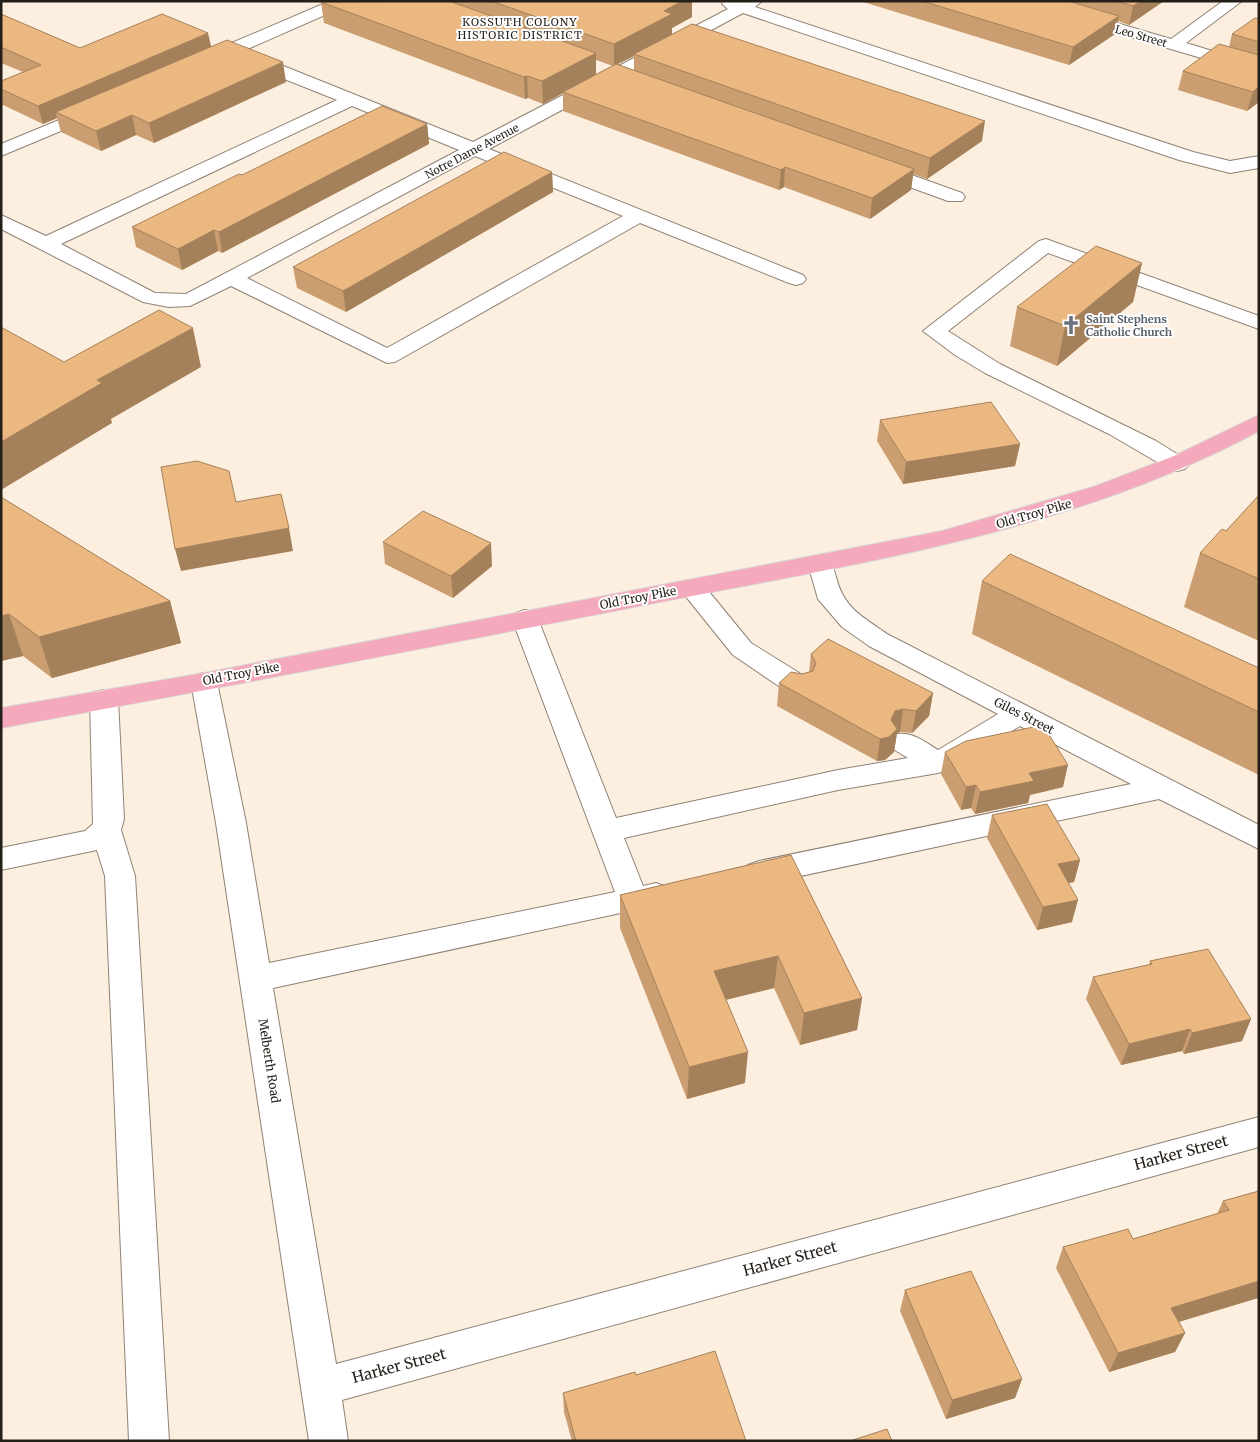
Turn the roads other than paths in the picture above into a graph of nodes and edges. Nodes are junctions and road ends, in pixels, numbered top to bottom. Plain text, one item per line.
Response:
1 (344, 1) edge
2 (722, 1) edge
3 (1024, 1) edge
4 (1234, 1) edge
5 (748, 4) edge
6 (1173, 45) junction
7 (229, 51) junction
8 (208, 60) edge
9 (596, 68) dead end
10 (1259, 70) edge
11 (615, 75) junction
12 (634, 82) edge
13 (351, 100) junction
14 (105, 106) edge
15 (474, 150) junction
16 (1, 151) edge
17 (1259, 162) edge
18 (863, 164) edge
19 (954, 197) dead end
20 (638, 216) junction
21 (1, 221) edge
22 (45, 244) junction
23 (230, 278) junction
24 (796, 279) dead end
25 (1259, 323) edge
26 (1258, 423) edge
27 (1178, 464) junction
28 (820, 564) junction
29 (692, 588) junction
30 (525, 619) junction
31 (204, 682) junction
32 (799, 686) edge
33 (104, 699) junction
34 (1019, 714) junction
35 (1, 718) edge
36 (903, 742) dead end
37 (938, 763) junction
38 (1161, 788) junction
39 (106, 830) junction
40 (606, 831) junction
41 (1259, 838) edge
42 (1, 860) edge
43 (729, 879) edge
44 (681, 889) edge
45 (632, 900) junction
46 (256, 979) junction
47 (1259, 1132) edge
48 (322, 1387) junction
49 (149, 1441) edge
50 (329, 1441) edge

1 - 7 street
2 - 5 street
3 - 6 street, Leo Street
4 - 6 street
5 - 11 street, Notre Dame Avenue
5 - 17 street
6 - 10 street, Leo Street
7 - 8 street
7 - 13 street
9 - 11 street
11 - 12 street
11 - 15 street, Notre Dame Avenue
13 - 15 street
13 - 22 street
14 - 16 street
15 - 20 street
15 - 23 street, Notre Dame Avenue
18 - 19 street
20 - 23 street
20 - 24 street
21 - 22 street
22 - 23 street, Notre Dame Avenue
25 - 27 street
26 - 27 main road, Old Troy Pike
27 - 28 main road, Old Troy Pike
28 - 29 main road, Old Troy Pike
28 - 34 street, Giles Street
29 - 30 main road, Old Troy Pike
29 - 32 street
30 - 31 main road, Old Troy Pike
30 - 40 street
31 - 33 main road, Old Troy Pike
31 - 46 street, Melberth Road
33 - 35 main road, Old Troy Pike
33 - 39 street
34 - 37 street
34 - 38 street, Giles Street
36 - 37 street
37 - 40 street
38 - 41 street, Giles Street
38 - 43 street
39 - 42 street
39 - 49 street
40 - 45 street
44 - 45 street
45 - 46 street
46 - 48 street, Melberth Road
47 - 48 street, Harker Street
48 - 50 street, Melberth Road

